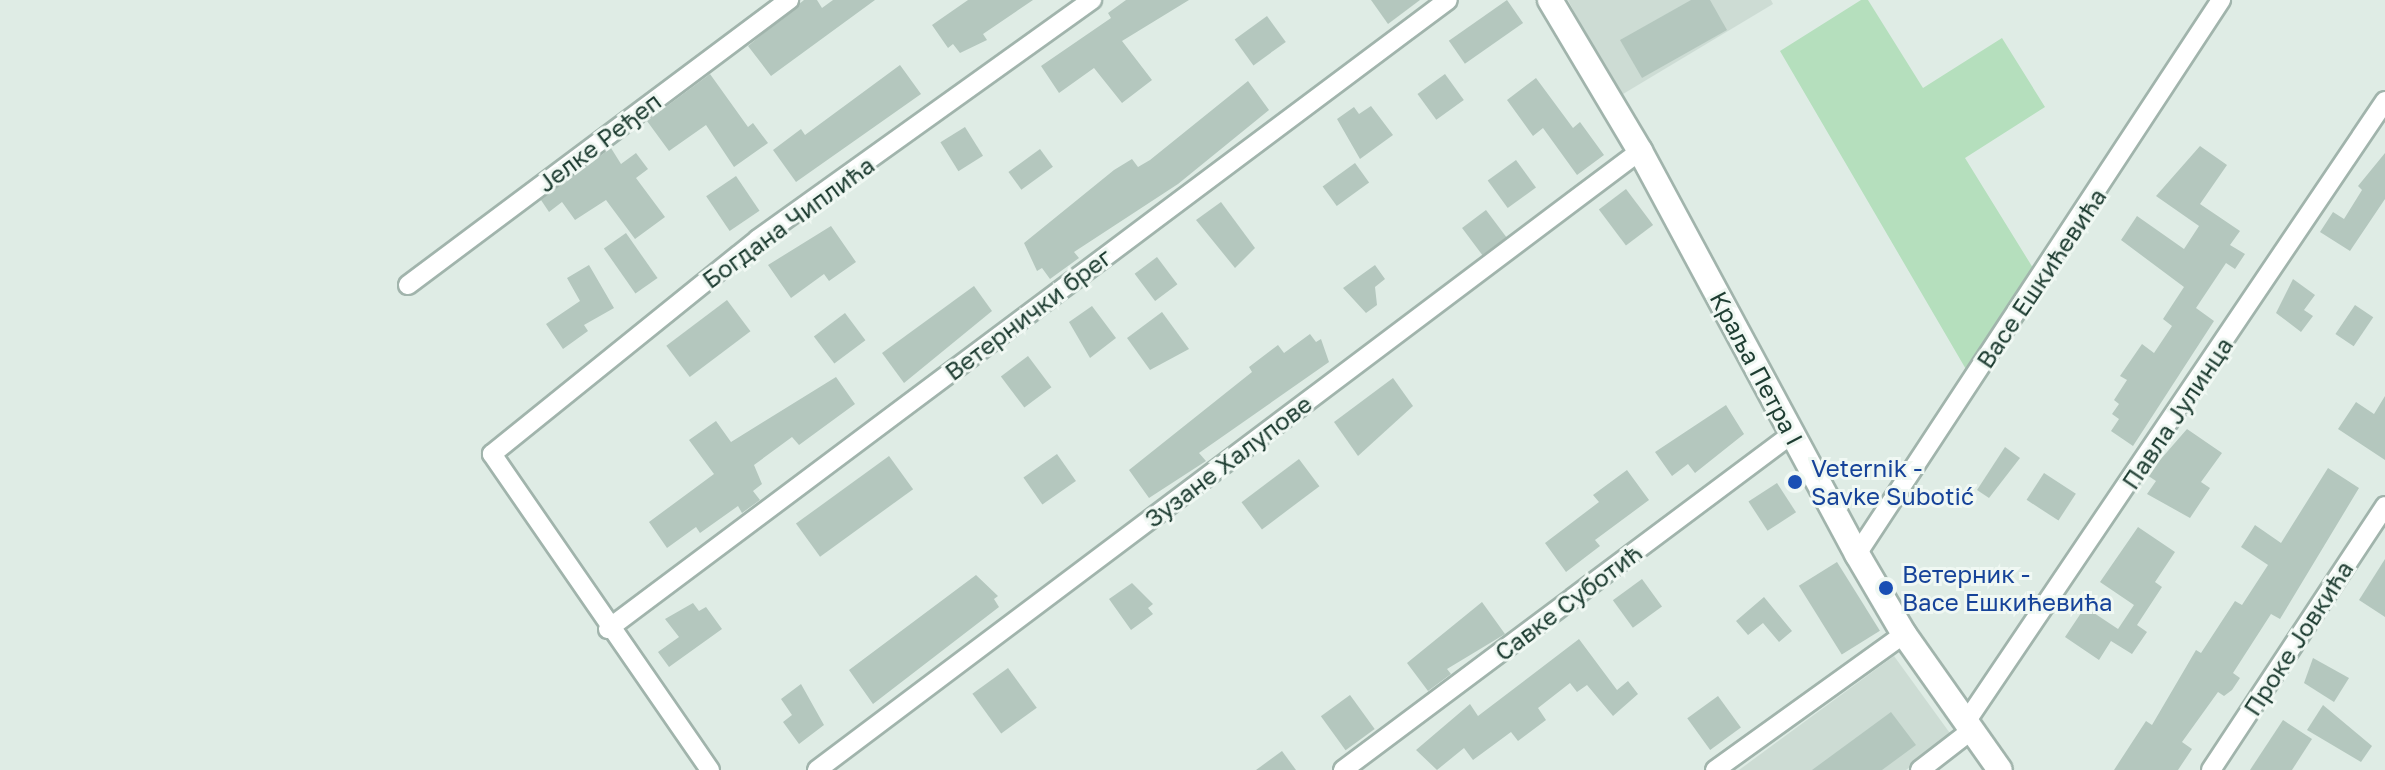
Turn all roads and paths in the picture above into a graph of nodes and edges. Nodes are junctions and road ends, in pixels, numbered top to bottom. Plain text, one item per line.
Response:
1 (789, 0) edge
2 (1092, 0) edge
3 (1448, 0) edge
4 (1550, 0) edge
5 (2221, 0) edge
6 (2385, 101) edge
7 (1640, 151) junction
8 (408, 285) dead end
9 (1792, 434) junction
10 (2385, 506) edge
11 (1857, 554) junction
12 (608, 629) junction
13 (1904, 634) junction
14 (1969, 726) junction
15 (710, 770) edge
16 (817, 770) edge
17 (1343, 770) edge
18 (1715, 770) edge
19 (1920, 770) edge
20 (2000, 770) edge
21 (2211, 770) edge

1 - 8 street, Јелке Ређеп
2 - 12 street, Богдана Чиплића
3 - 12 street, Ветернички брег
4 - 7 street, Краља Петра I
5 - 11 street, Васе Ешкићевића
6 - 14 street, Павла Јулинца
7 - 9 street, Краља Петра I
7 - 16 street, Зузане Халупове
9 - 11 street, Краља Петра I
9 - 17 street, Савке Суботић
10 - 21 street, Проке Јовкића
11 - 13 street, Краља Петра I
12 - 15 street
13 - 14 street, Краља Петра I
13 - 18 street
14 - 19 street, Павла Јулинца
14 - 20 street, Краља Петра I

